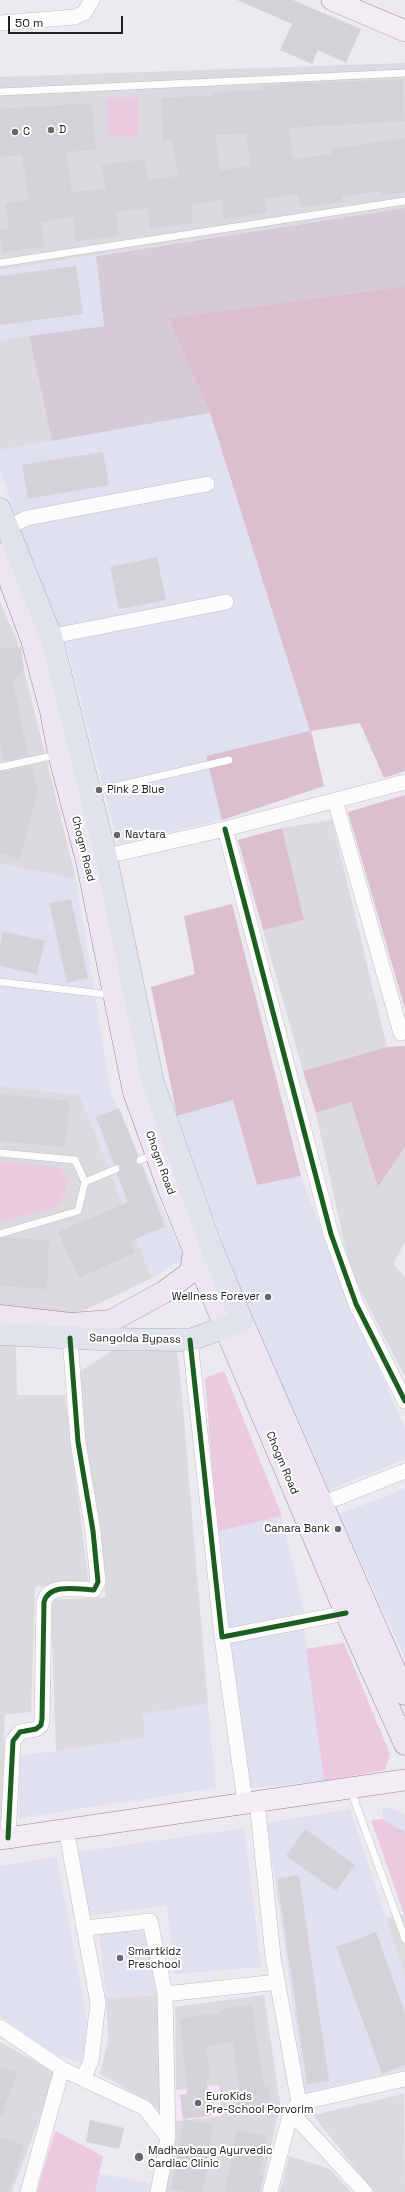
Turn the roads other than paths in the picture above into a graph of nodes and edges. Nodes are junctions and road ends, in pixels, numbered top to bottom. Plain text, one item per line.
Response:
1 (92, 0) edge
2 (332, 0) edge
3 (0, 23) edge
4 (405, 31) edge
5 (405, 73) edge
6 (0, 92) edge
7 (405, 201) edge
8 (0, 263) edge
9 (207, 484) dead end
10 (3, 523) edge
11 (2, 567) edge
12 (226, 602) dead end
13 (42, 638) junction
14 (59, 754) junction
15 (229, 760) dead end
16 (0, 767) edge
17 (405, 782) edge
18 (90, 793) junction
19 (335, 800) junction
20 (225, 829) junction
21 (97, 859) junction
22 (0, 982) edge
23 (114, 995) junction
24 (401, 1033) dead end
25 (0, 1153) edge
26 (116, 1169) dead end
27 (86, 1182) junction
28 (0, 1234) edge
29 (194, 1251) junction
30 (0, 1316) edge
31 (234, 1324) junction
32 (0, 1334) edge
33 (70, 1338) junction
34 (190, 1340) junction
35 (405, 1402) edge
36 (405, 1471) edge
37 (322, 1504) junction
38 (346, 1613) junction
39 (222, 1637) junction
40 (405, 1694) edge
41 (405, 1744) edge
42 (405, 1780) edge
43 (351, 1789) junction
44 (251, 1801) junction
45 (66, 1829) junction
46 (4, 1839) edge
47 (85, 1928) junction
48 (405, 1939) edge
49 (278, 1982) junction
50 (165, 1994) junction
51 (0, 2027) edge
52 (62, 2069) junction
53 (83, 2079) junction
54 (405, 2080) edge
55 (295, 2108) junction
56 (168, 2138) junction
57 (28, 2192) edge
58 (158, 2192) edge
59 (270, 2192) edge
60 (364, 2192) edge

1 - 3 street
2 - 4 street
5 - 6 lane
7 - 8 lane
9 - 10 street
10 - 13 highway, Chogm Road
11 - 13 main road, Chogm Road
12 - 13 street
13 - 14 main road, Chogm Road
13 - 18 highway, Chogm Road
14 - 16 lane
14 - 21 main road, Chogm Road
15 - 18 lane
17 - 19 street
18 - 21 highway, Chogm Road
19 - 20 street
19 - 24 street
20 - 21 street
20 - 35 street
21 - 23 main road, Chogm Road
21 - 31 highway, Chogm Road
22 - 23 lane
23 - 29 main road, Chogm Road
25 - 27 lane
26 - 27 lane
27 - 28 lane
29 - 30 main road, Sangolda Bypass
29 - 31 main road, Chogm Road
31 - 34 highway, Sangolda Bypass
31 - 37 main road, Chogm Road
31 - 38 main road, Chogm Road
32 - 33 highway, Sangolda Bypass
33 - 34 highway, Sangolda Bypass
33 - 46 street
34 - 39 street
36 - 37 street
37 - 40 main road, Chogm Road
38 - 39 street
38 - 41 main road, Chogm Road
39 - 44 street
42 - 43 street
43 - 44 street
43 - 48 lane
44 - 45 street
44 - 49 street
45 - 46 street
45 - 47 street
47 - 50 street
47 - 53 street
49 - 50 street
49 - 55 street
50 - 56 street
51 - 52 street
52 - 53 street
52 - 57 street
53 - 56 street
54 - 55 street
55 - 59 street
55 - 60 street
56 - 58 street

